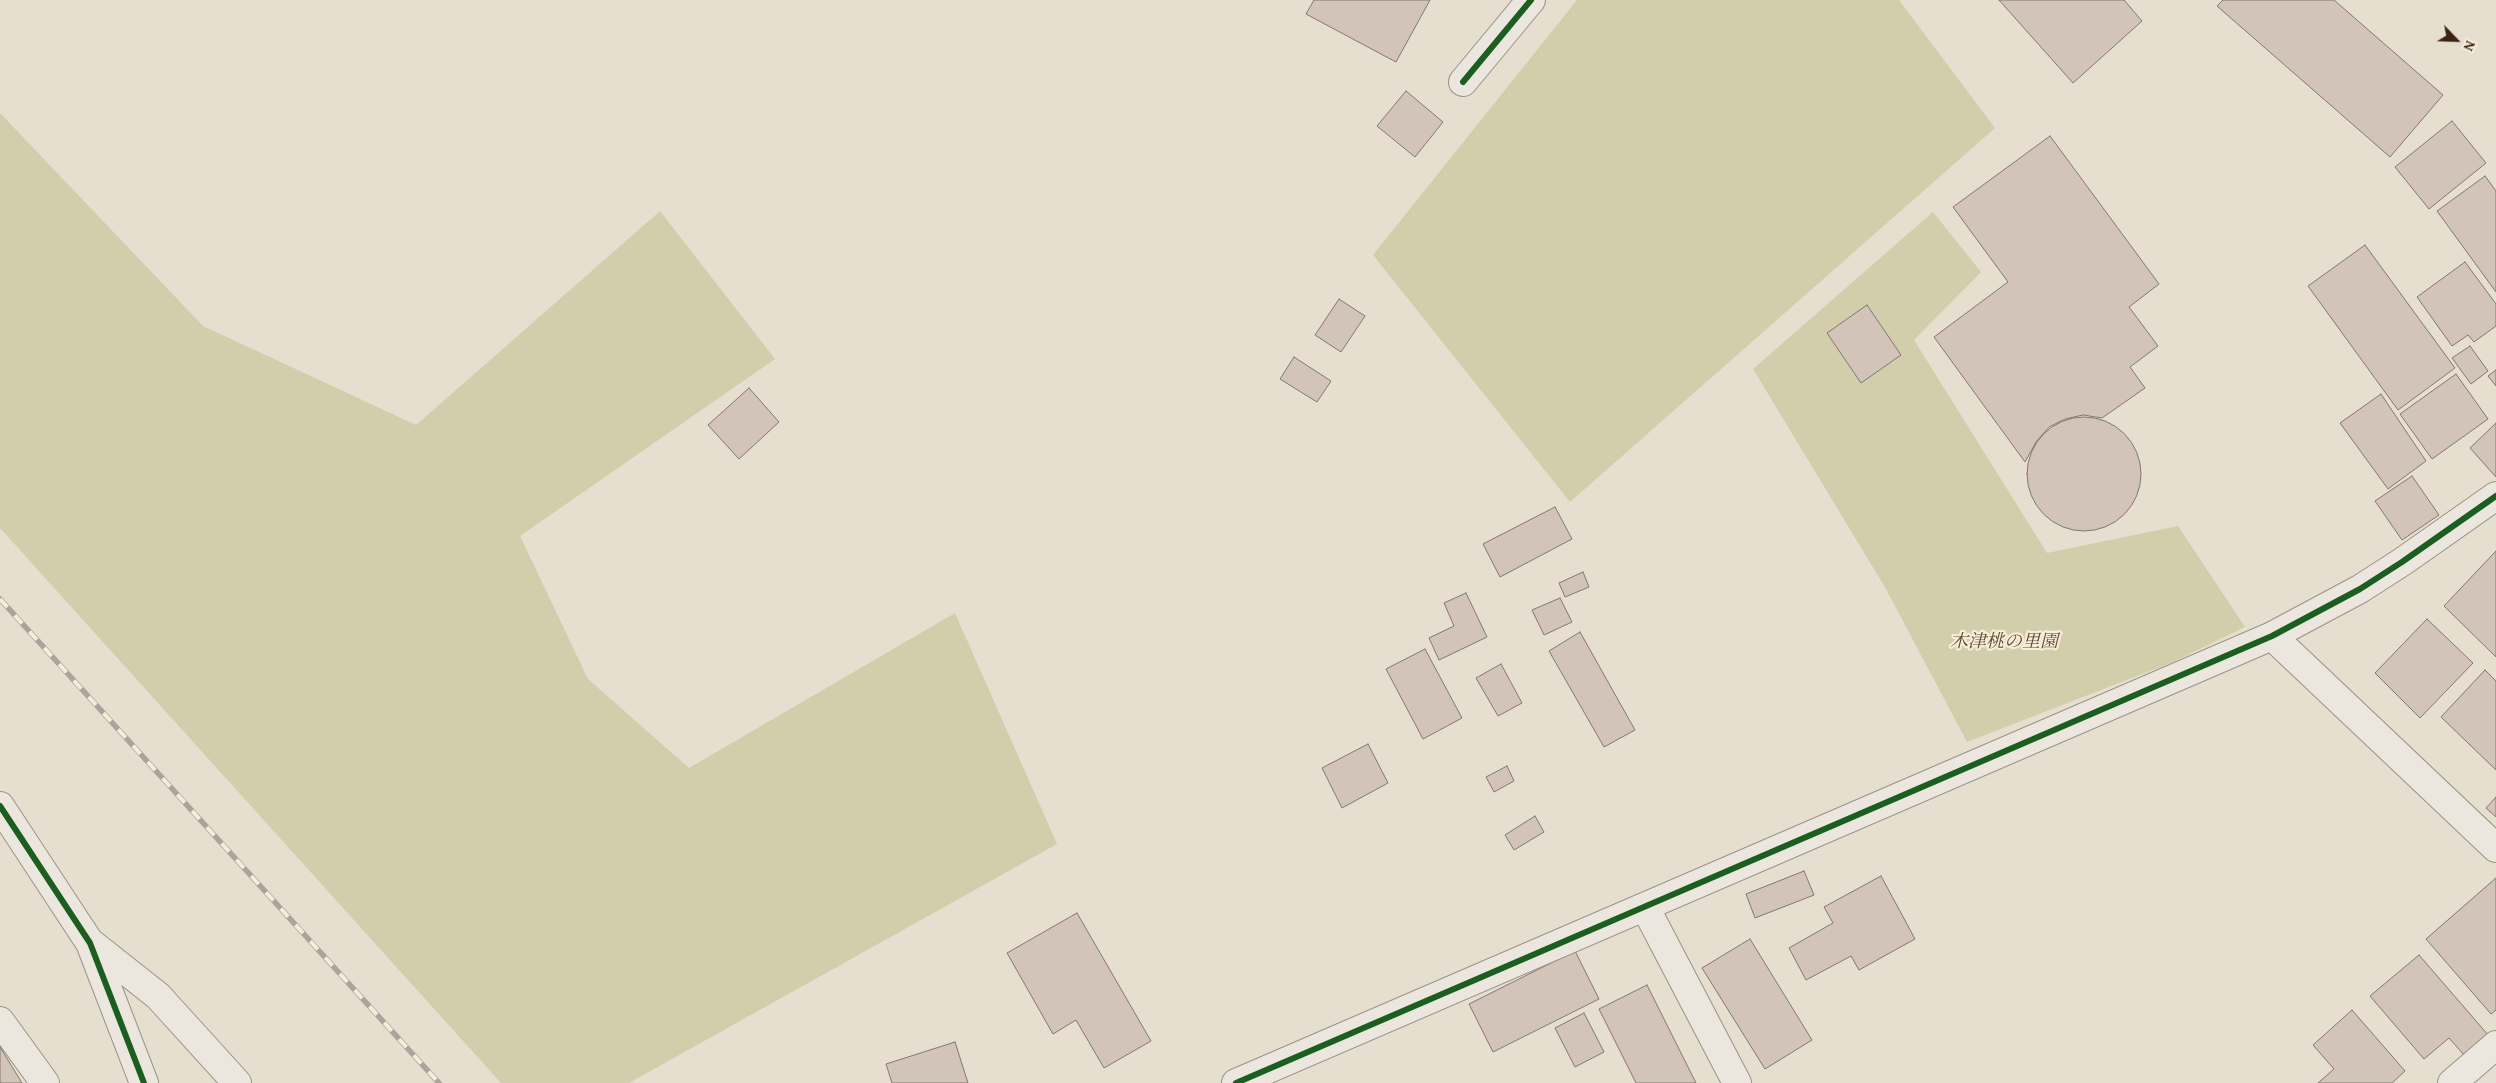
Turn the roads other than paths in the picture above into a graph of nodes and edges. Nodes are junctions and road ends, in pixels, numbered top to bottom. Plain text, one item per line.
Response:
1 (1531, 0) edge
2 (1463, 82) dead end
3 (2496, 496) edge
4 (2272, 636) junction
5 (0, 806) edge
6 (2496, 848) edge
7 (1645, 907) junction
8 (90, 942) junction
9 (0, 1021) edge
10 (2496, 1044) edge
11 (45, 1083) edge
12 (144, 1083) edge
13 (237, 1083) edge
14 (1236, 1083) edge
15 (1737, 1083) edge
16 (2452, 1083) edge

1 - 2 street
3 - 4 street
4 - 6 street
4 - 7 street
5 - 8 street
7 - 14 street
7 - 15 street
8 - 12 street
8 - 13 street
9 - 11 street
10 - 16 street

